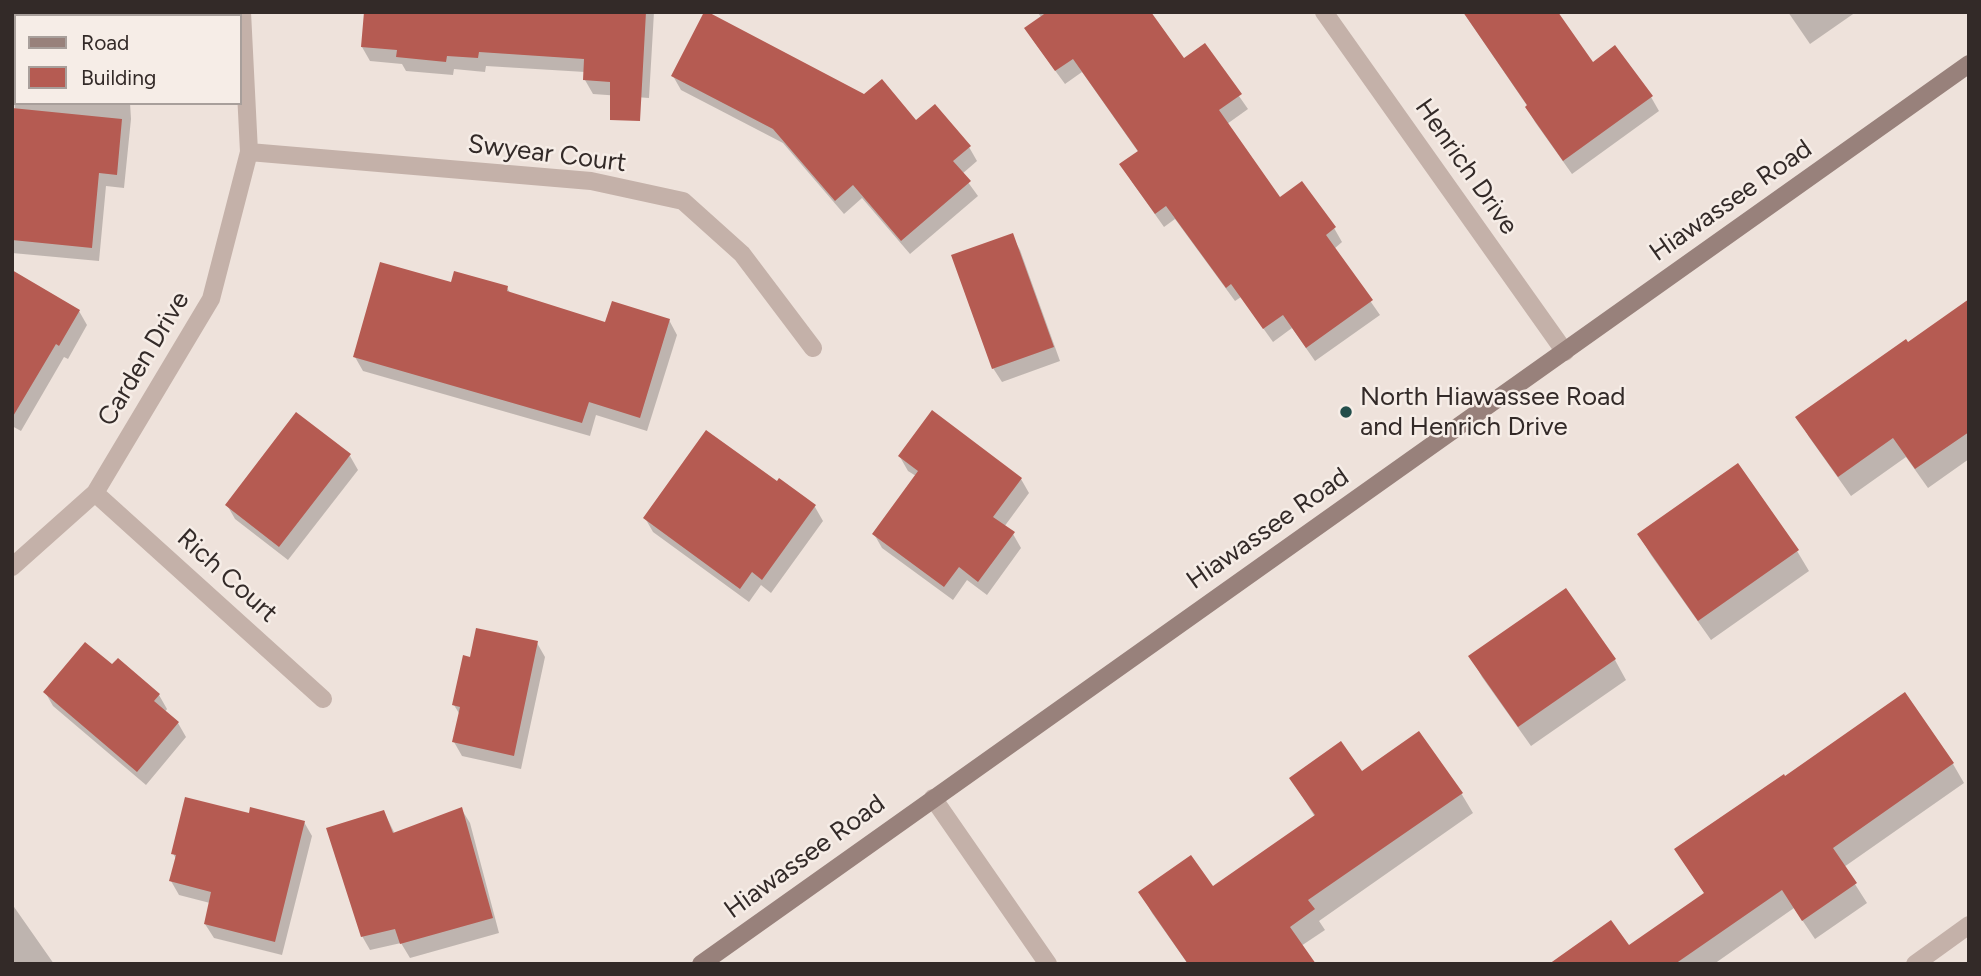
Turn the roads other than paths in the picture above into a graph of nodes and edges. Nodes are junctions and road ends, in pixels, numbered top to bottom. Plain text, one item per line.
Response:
1 (242, 12) edge
2 (1324, 12) edge
3 (1969, 64) edge
4 (249, 152) junction
5 (813, 348) dead end
6 (1565, 352) junction
7 (95, 493) junction
8 (12, 567) edge
9 (323, 699) dead end
10 (933, 798) junction
11 (1969, 925) edge
12 (701, 964) edge
13 (1048, 964) edge
14 (1914, 964) edge

1 - 4 street, Carden Drive
2 - 6 street, Henrich Drive
3 - 6 main road, Hiawassee Road
4 - 5 street, Swyear Court
4 - 7 street, Carden Drive
6 - 10 main road, Hiawassee Road
7 - 8 street, Carden Drive
7 - 9 street, Rich Court
10 - 12 main road, Hiawassee Road
10 - 13 street
11 - 14 street

